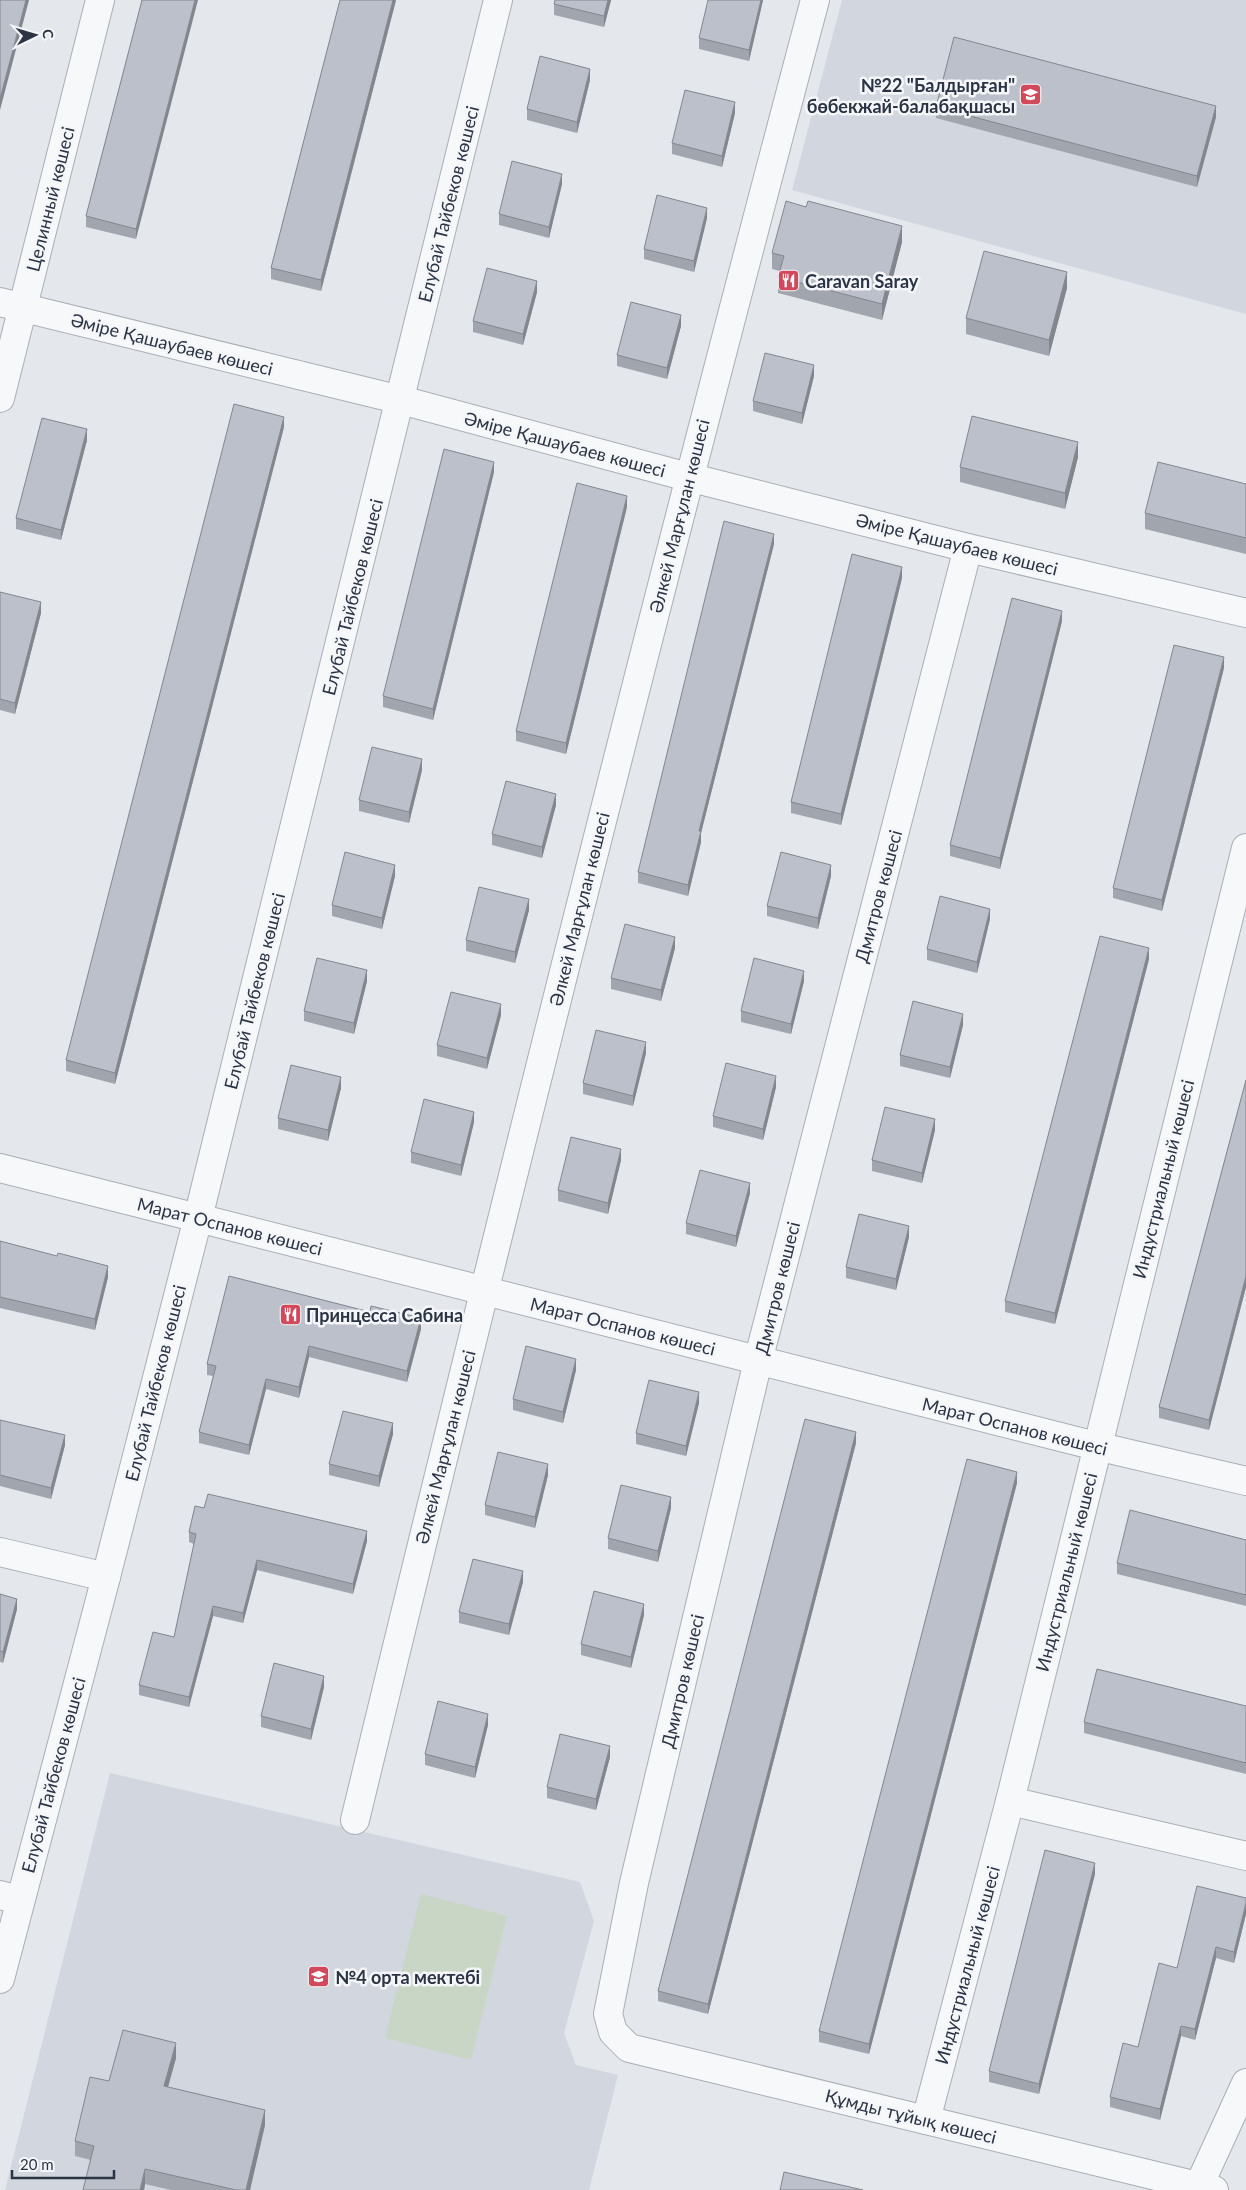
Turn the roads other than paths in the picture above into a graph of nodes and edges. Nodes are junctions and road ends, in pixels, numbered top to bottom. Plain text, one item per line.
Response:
1 (100, 0) edge
2 (498, 0) edge
3 (815, 0) edge
4 (12, 305) edge
5 (0, 398) edge
6 (401, 400) junction
7 (688, 477) junction
8 (968, 548) junction
9 (1246, 614) edge
10 (1246, 848) edge
11 (0, 1168) edge
12 (198, 1218) junction
13 (483, 1291) junction
14 (758, 1361) junction
15 (1096, 1446) junction
16 (1246, 1481) edge
17 (0, 1552) edge
18 (106, 1577) junction
19 (1010, 1801) junction
20 (355, 1820) dead end
21 (1246, 1856) edge
22 (10, 1898) edge
23 (0, 1979) edge
24 (613, 2032) joint
25 (1246, 2083) edge
26 (926, 2120) junction
27 (1204, 2189) edge

1 - 4 street, Целинный көшесі
2 - 6 street, Елубай Тайбеков көшесі
3 - 7 street, Әлкей Марғұлан көшесі
4 - 5 street, Целинный көшесі
4 - 6 street, Әміре Қашаубаев көшесі
6 - 7 street, Әміре Қашаубаев көшесі
6 - 12 street, Елубай Тайбеков көшесі
7 - 8 street, Әміре Қашаубаев көшесі
7 - 13 street, Әлкей Марғұлан көшесі
8 - 9 street, Әміре Қашаубаев көшесі
8 - 14 street, Дмитров көшесі
10 - 15 street, Индустриальный көшесі
11 - 12 street, Марат Оспанов көшесі
12 - 13 street, Марат Оспанов көшесі
12 - 18 street, Елубай Тайбеков көшесі
13 - 14 street, Марат Оспанов көшесі
13 - 20 street, Әлкей Марғұлан көшесі
14 - 15 street, Марат Оспанов көшесі
14 - 24 street, Дмитров көшесі
15 - 16 street, Марат Оспанов көшесі
15 - 19 street, Индустриальный көшесі
17 - 18 street
18 - 22 street, Елубай Тайбеков көшесі
19 - 21 street
19 - 26 street, Индустриальный көшесі
22 - 23 street, Елубай Тайбеков көшесі
24 - 26 street, Құмды тұйық көшесі
25 - 27 street
26 - 27 street, Құмды тұйық көшесі

